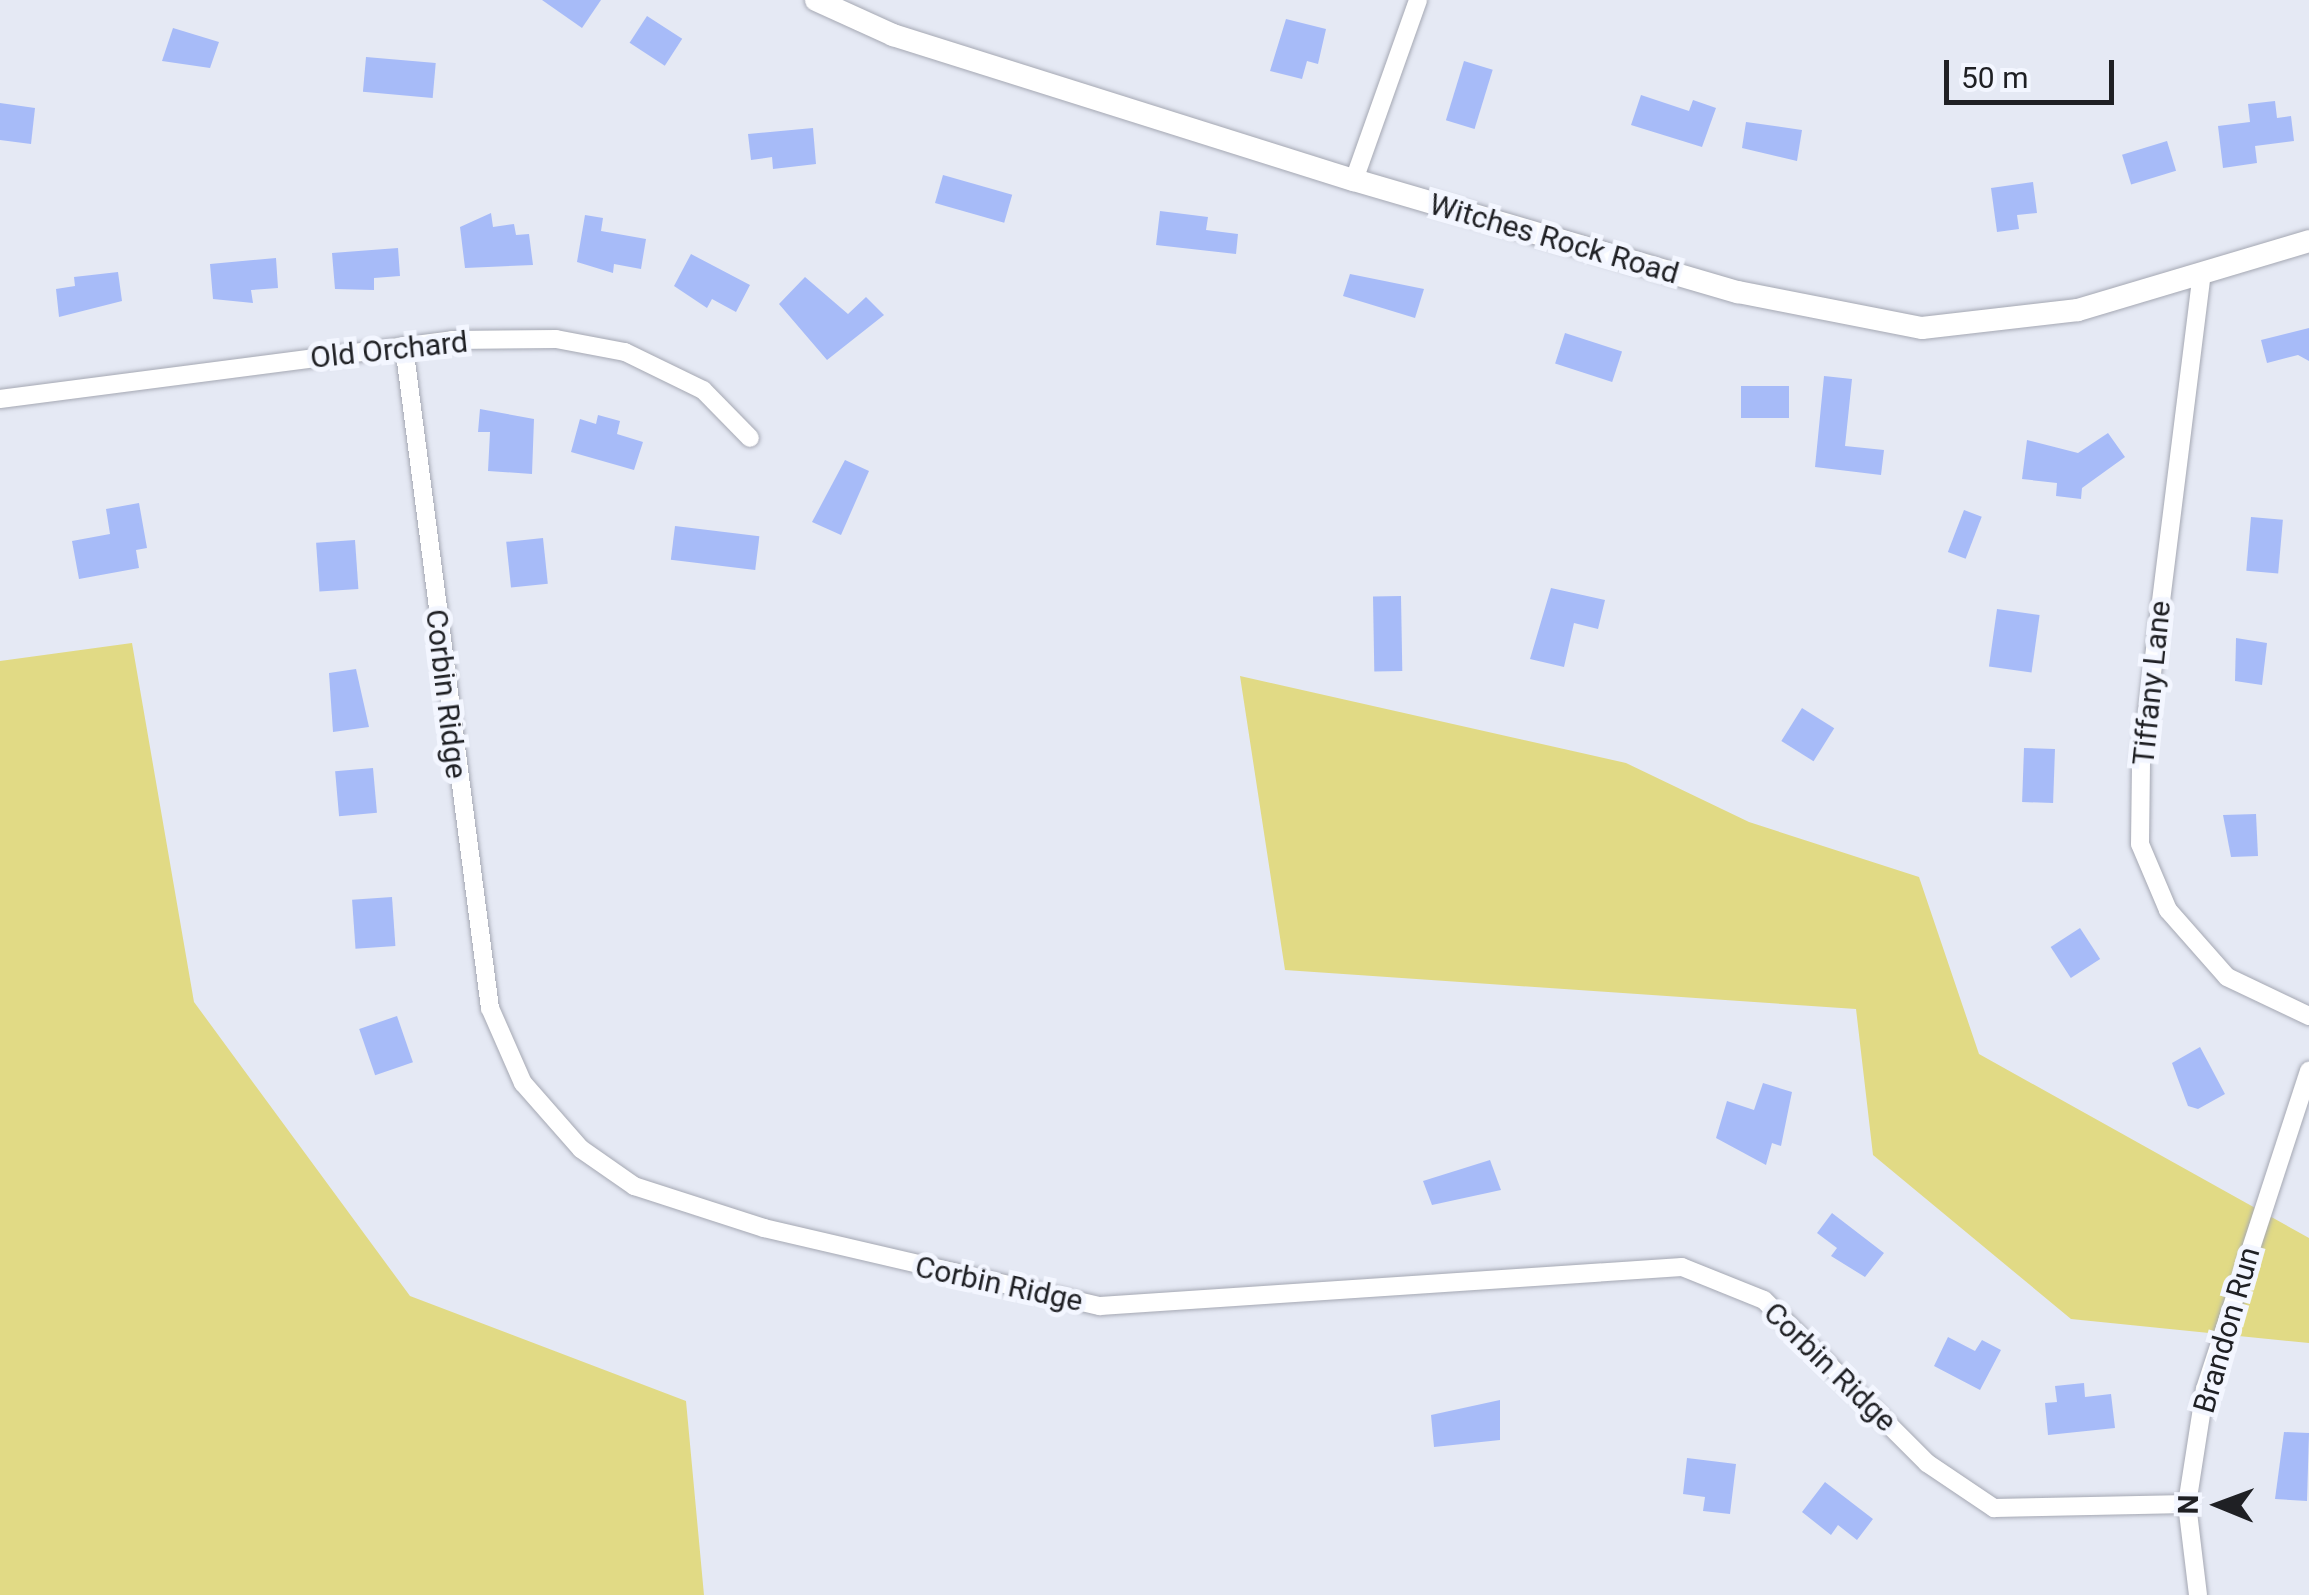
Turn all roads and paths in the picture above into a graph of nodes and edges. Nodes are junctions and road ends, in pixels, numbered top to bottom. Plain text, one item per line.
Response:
1 (816, 0) edge
2 (1418, 0) edge
3 (1354, 180) junction
4 (2309, 242) edge
5 (2202, 272) junction
6 (404, 346) junction
7 (0, 398) edge
8 (750, 438) dead end
9 (2309, 1016) edge
10 (2309, 1071) edge
11 (2187, 1504) junction
12 (2198, 1595) edge

1 - 3 street, Witches Rock Road
2 - 3 street
3 - 5 street, Witches Rock Road
4 - 5 street, Witches Rock Road
5 - 9 street, Tiffany Lane
6 - 7 street, Old Orchard
6 - 8 street, Old Orchard
6 - 11 street, Corbin Ridge
10 - 11 street, Brandon Run
11 - 12 street, Brandon Run

